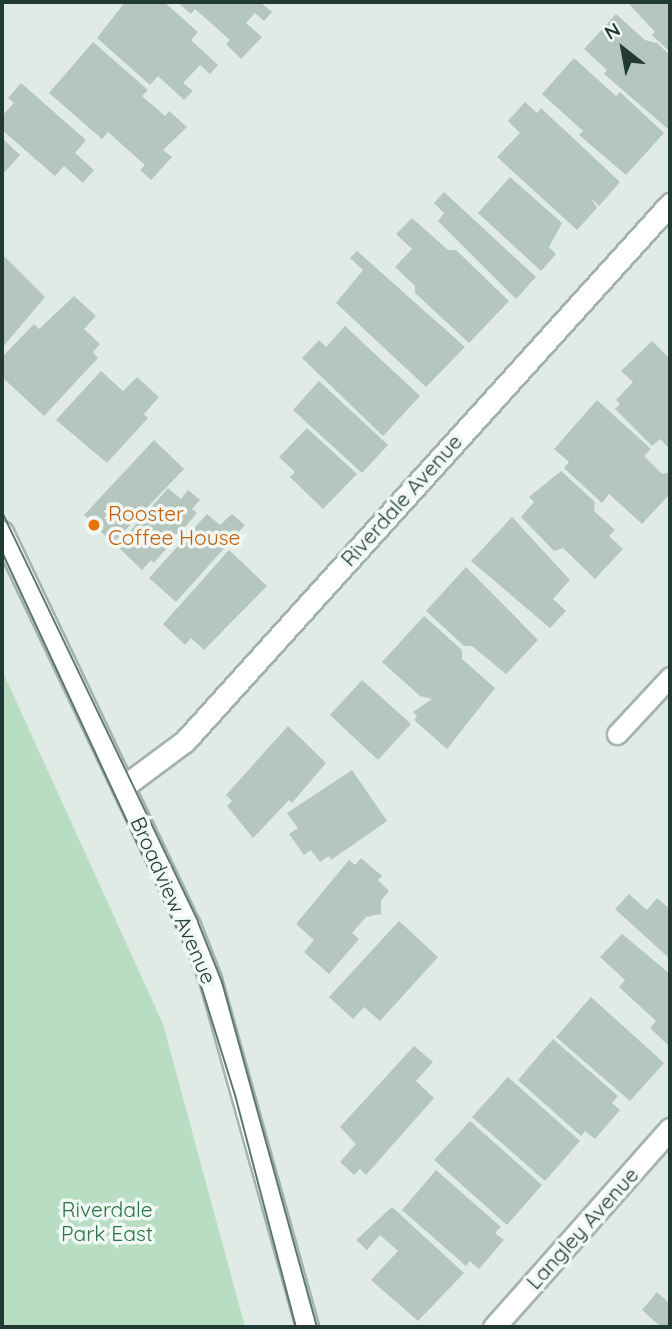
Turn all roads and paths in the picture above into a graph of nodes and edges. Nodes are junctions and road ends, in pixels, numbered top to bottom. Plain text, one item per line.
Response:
1 (670, 204) edge
2 (2, 532) edge
3 (670, 677) edge
4 (617, 734) dead end
5 (123, 787) junction
6 (670, 1129) edge
7 (307, 1327) edge
8 (494, 1327) edge

1 - 5 street, Riverdale Avenue
2 - 5 street, Broadview Avenue
3 - 4 lane
5 - 7 street, Broadview Avenue
6 - 8 street, Langley Avenue

